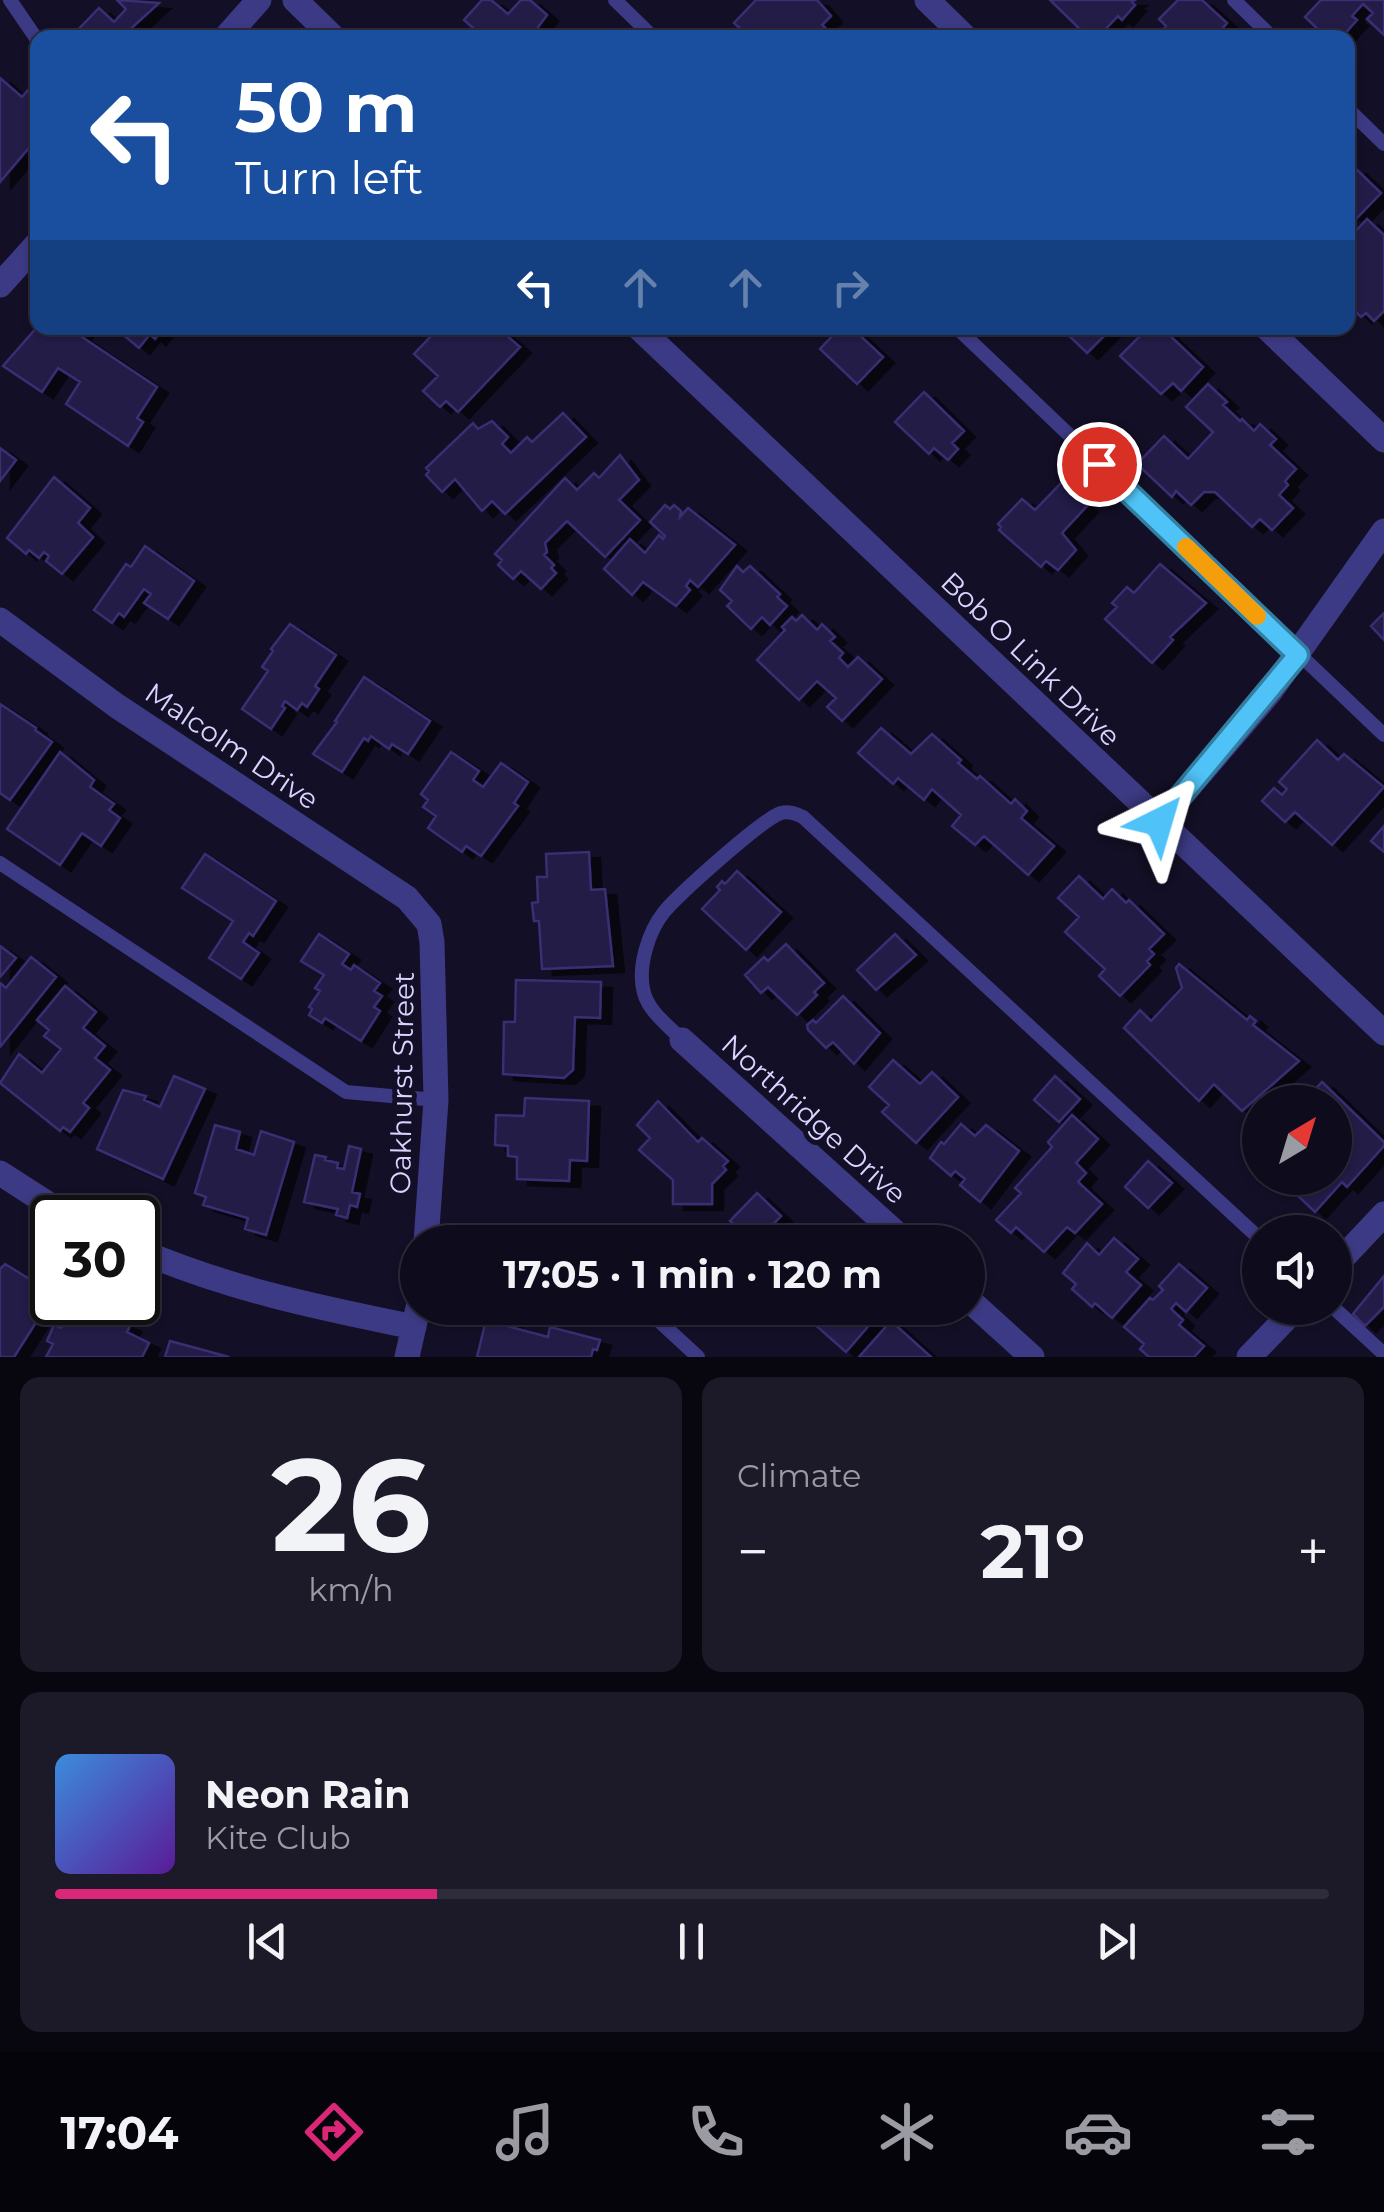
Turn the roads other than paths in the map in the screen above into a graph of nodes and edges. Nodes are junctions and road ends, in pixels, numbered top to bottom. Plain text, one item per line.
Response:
1 (10, 0) edge
2 (259, 0) edge
3 (295, 0) edge
4 (615, 0) edge
5 (927, 0) edge
6 (1234, 0) edge
7 (31, 30) edge
8 (231, 30) edge
9 (326, 30) edge
10 (646, 30) edge
11 (958, 30) edge
12 (1265, 30) edge
13 (1355, 116) edge
14 (1384, 144) edge
15 (30, 252) edge
16 (0, 285) edge
17 (646, 335) edge
18 (963, 335) edge
19 (1274, 335) edge
20 (1384, 440) edge
21 (1384, 532) edge
22 (0, 620) edge
23 (1298, 655) junction
24 (1384, 735) edge
25 (1159, 822) junction
26 (0, 864) edge
27 (428, 924) joint
28 (1384, 1033) edge
29 (682, 1040) joint
30 (436, 1100) junction
31 (0, 1173) edge
32 (34, 1195) edge
33 (1384, 1214) edge
34 (1242, 1222) edge
35 (427, 1225) edge
36 (887, 1225) edge
37 (1352, 1248) edge
38 (160, 1260) edge
39 (985, 1314) edge
40 (400, 1315) edge
41 (414, 1325) edge
42 (664, 1325) edge
43 (1280, 1325) edge
44 (1352, 1325) edge
45 (1384, 1354) edge
46 (407, 1357) edge
47 (698, 1357) edge
48 (1032, 1357) edge
49 (1249, 1357) edge

1 - 7 lane
2 - 8 street
3 - 9 street
4 - 10 lane
5 - 11 street
6 - 12 lane
13 - 14 lane
15 - 16 street
17 - 25 street, Bob O Link Drive
18 - 23 lane
19 - 20 street
21 - 23 street
22 - 27 street, Malcolm Drive
23 - 24 lane
23 - 25 street
25 - 28 street, Bob O Link Drive
26 - 30 lane
27 - 30 street, Oakhurst Street
29 - 34 lane
29 - 36 street, Northridge Drive
30 - 35 street, Oakhurst Street
31 - 32 street
33 - 37 street
38 - 40 street
39 - 48 street
41 - 46 street
42 - 47 lane
43 - 49 street
44 - 45 lane

